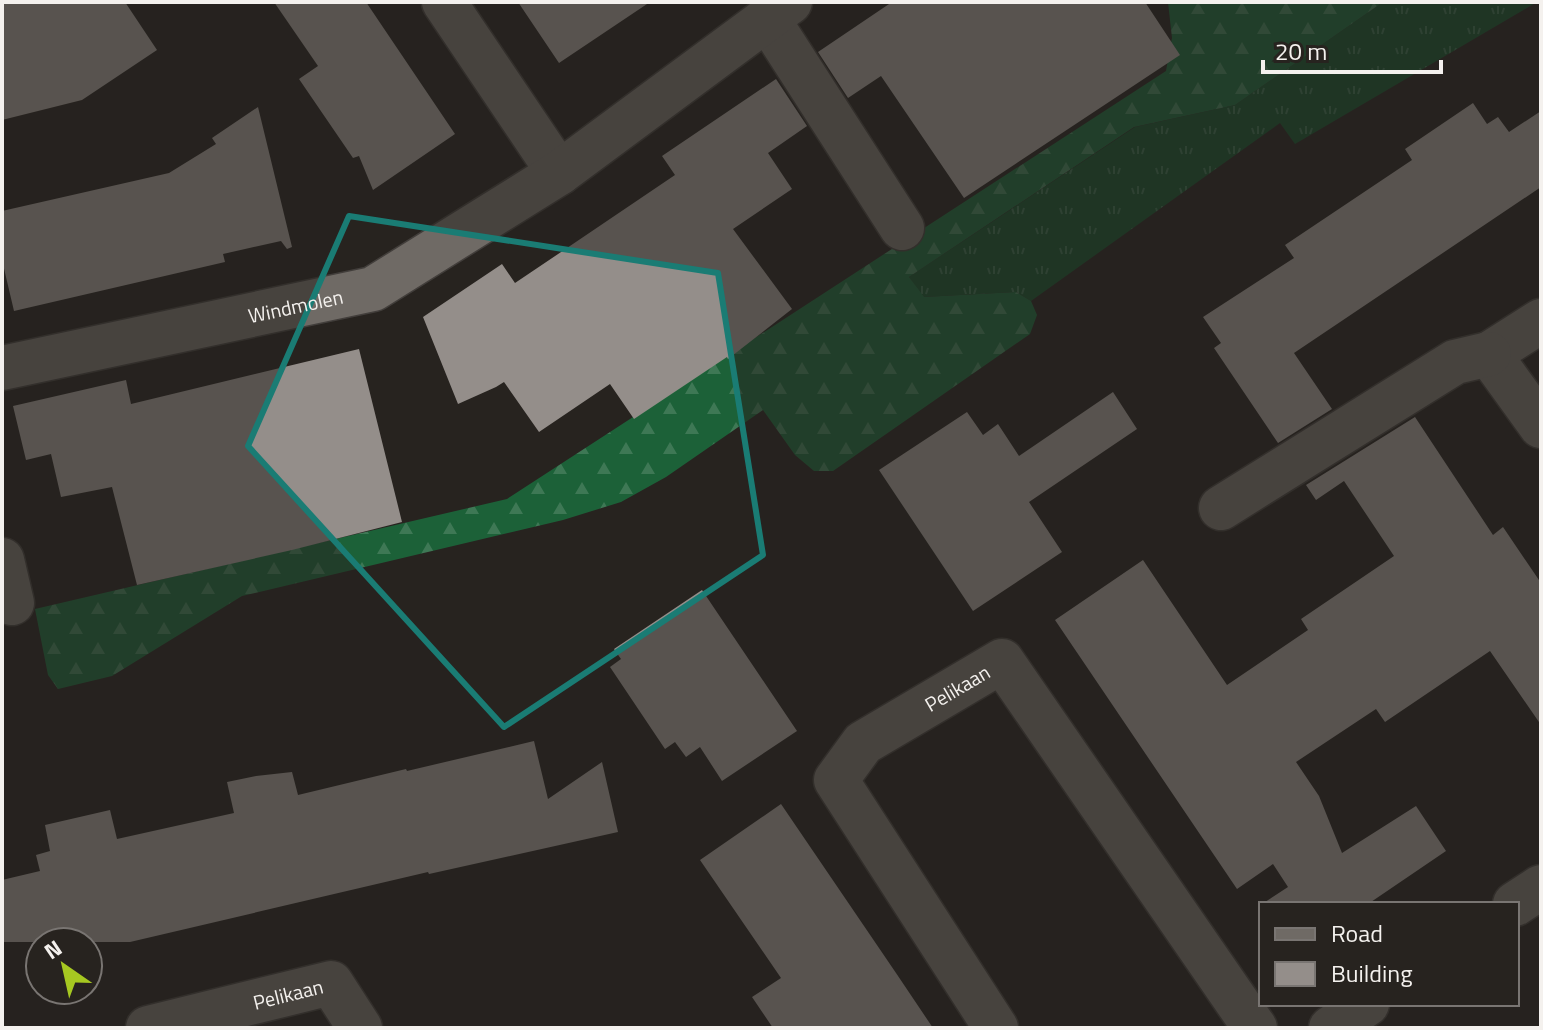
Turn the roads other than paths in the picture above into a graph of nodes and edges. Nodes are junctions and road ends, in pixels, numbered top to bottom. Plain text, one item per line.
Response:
1 (444, 2) edge
2 (779, 10) edge
3 (559, 173) junction
4 (902, 228) dead end
5 (1541, 321) edge
6 (1489, 354) junction
7 (2, 368) edge
8 (1541, 426) edge
9 (1221, 508) dead end
10 (2, 560) edge
11 (12, 603) dead end
12 (1541, 887) edge
13 (1518, 902) edge
14 (1364, 1006) edge
15 (148, 1028) edge
16 (360, 1028) edge
17 (996, 1028) edge
18 (1255, 1028) edge
19 (1331, 1028) edge

1 - 3 street
2 - 3 street, Windmolen
2 - 4 street, Windmolen
3 - 7 street, Windmolen
5 - 6 street
6 - 8 street
6 - 9 street
10 - 11 street
12 - 13 street
14 - 19 street
15 - 16 street, Pelikaan
17 - 18 street, Pelikaan

